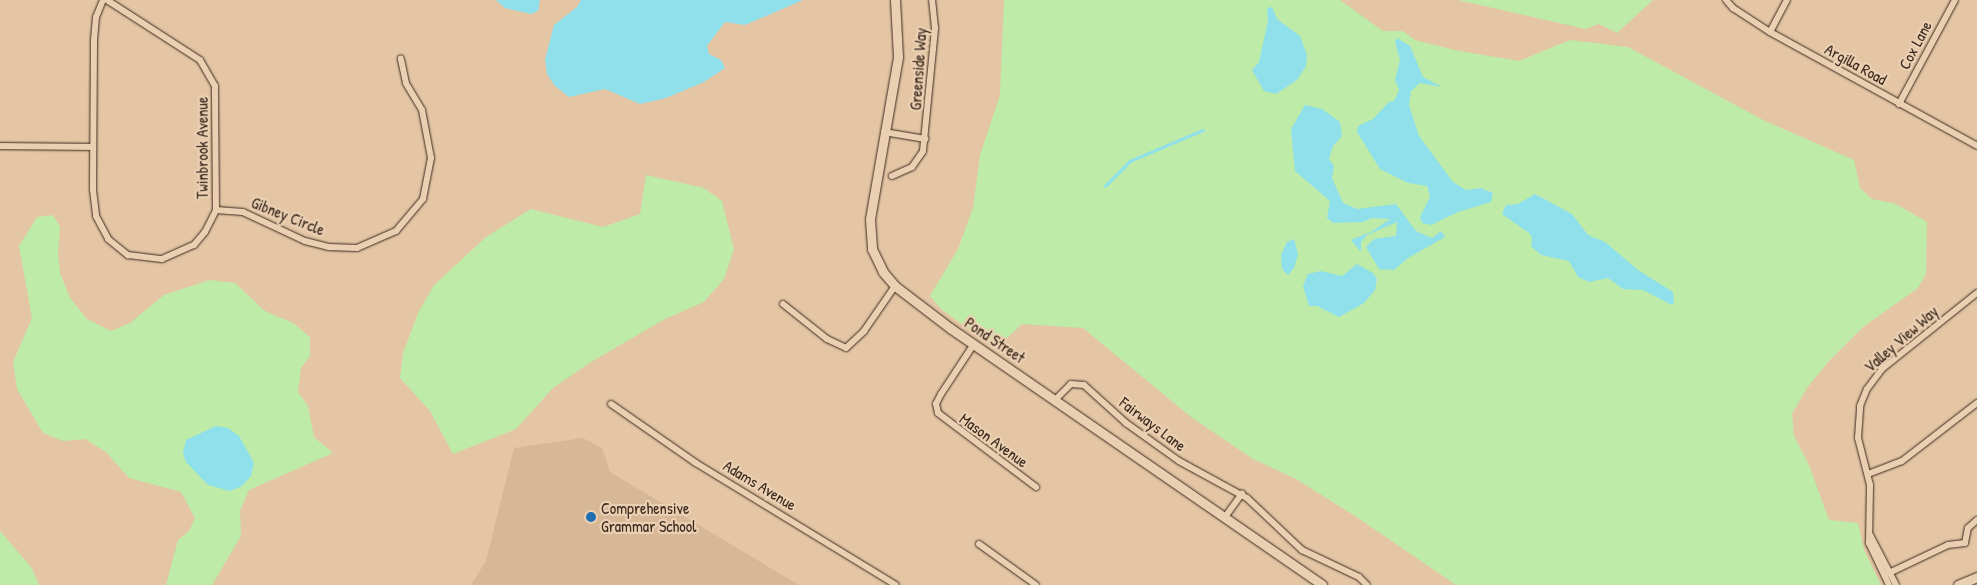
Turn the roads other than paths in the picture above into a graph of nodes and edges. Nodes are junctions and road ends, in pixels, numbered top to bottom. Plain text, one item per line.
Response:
1 (103, 0) edge
2 (107, 0) edge
3 (895, 0) edge
4 (932, 0) edge
5 (1726, 0) edge
6 (1787, 0) edge
7 (1955, 0) edge
8 (1770, 32) junction
9 (400, 59) dead end
10 (1900, 104) junction
11 (884, 132) junction
12 (925, 139) junction
13 (0, 146) edge
14 (1977, 146) edge
15 (94, 148) junction
16 (892, 176) dead end
17 (216, 210) junction
18 (895, 286) junction
19 (1977, 293) edge
20 (783, 304) dead end
21 (974, 344) junction
22 (1056, 399) junction
23 (611, 404) dead end
24 (1977, 404) edge
25 (1868, 474) junction
26 (1036, 487) dead end
27 (1242, 494) junction
28 (1225, 517) junction
29 (1977, 520) edge
30 (1870, 535) junction
31 (979, 544) dead end
32 (1889, 573) junction
33 (1977, 576) edge
34 (896, 585) edge
35 (1036, 585) edge
36 (1322, 585) edge
37 (1366, 585) edge
38 (1889, 585) edge
39 (1896, 585) edge
40 (1958, 585) edge

1 - 15 street, Twinbrook Avenue
2 - 17 street, Twinbrook Avenue
3 - 11 street, Pond Street
4 - 12 street, Greenside Way
5 - 8 street, Argilla Road
6 - 8 street
7 - 10 street, Cox Lane
8 - 10 street, Argilla Road
9 - 17 street, Gibney Circle
10 - 14 street, Argilla Road
11 - 12 street
11 - 18 street, Pond Street
12 - 16 street, Greenside Way
13 - 15 street
15 - 17 street, Twinbrook Avenue
18 - 20 street
18 - 21 street, Pond Street
19 - 25 street, Valley View Way
21 - 22 street, Pond Street
21 - 26 street, Mason Avenue
22 - 27 street, Fairways Lane
22 - 28 street, Pond Street
23 - 34 street, Adams Avenue
24 - 25 street
25 - 30 street, Valley View Way
27 - 28 street
27 - 37 street, Fairways Lane
28 - 36 street, Pond Street
29 - 32 street
30 - 32 street, Valley View Way
30 - 38 street, Valley View Way
31 - 35 street
32 - 39 street, Valley View Way
33 - 40 street

